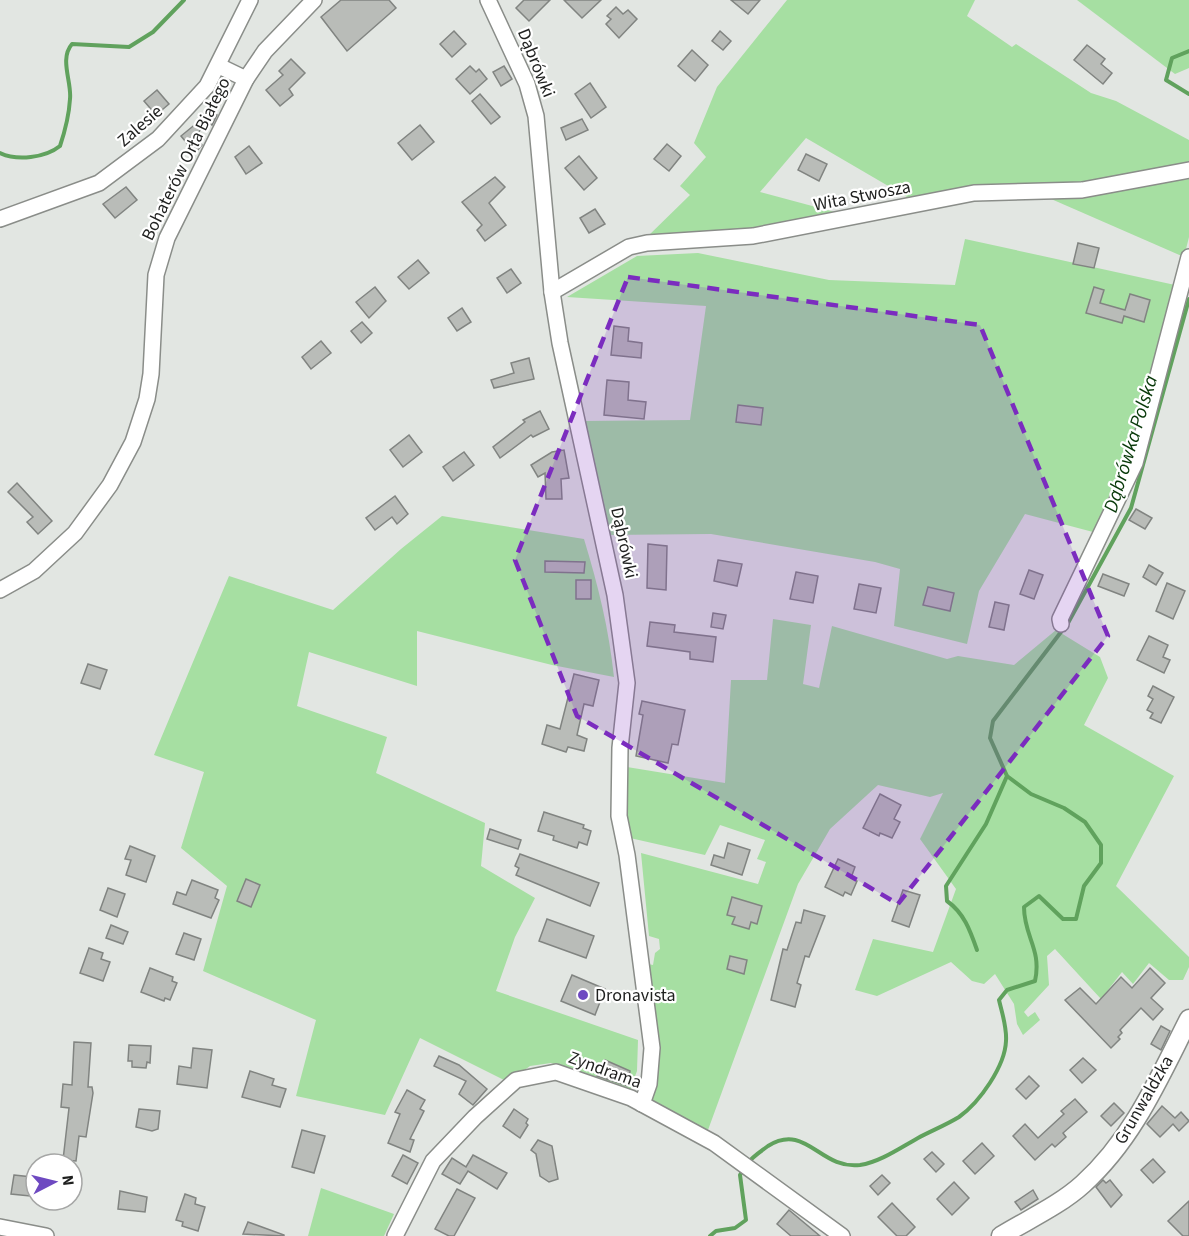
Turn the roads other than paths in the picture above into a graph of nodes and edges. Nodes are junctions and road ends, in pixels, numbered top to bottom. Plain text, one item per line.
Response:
1 (250, 0) edge
2 (314, 0) edge
3 (488, 0) edge
4 (219, 66) junction
5 (246, 79) junction
6 (1189, 170) edge
7 (0, 219) edge
8 (1189, 257) edge
9 (552, 292) junction
10 (0, 590) edge
11 (1061, 624) dead end
12 (1189, 1019) edge
13 (642, 1104) junction
14 (0, 1227) edge
15 (45, 1236) edge
16 (395, 1236) edge
17 (842, 1236) edge
18 (1001, 1236) edge

1 - 4 street, Zalesie
2 - 5 street, Bohaterów Orła Białego
3 - 9 street, Dąbrówki
4 - 5 street
4 - 7 street, Zalesie
5 - 10 street, Bohaterów Orła Białego
6 - 9 street, Wita Stwosza
8 - 11 street
9 - 13 street, Dąbrówki
12 - 18 street, Grunwaldzka
13 - 16 street, Zyndrama
13 - 17 street, Zyndrama
14 - 15 street

